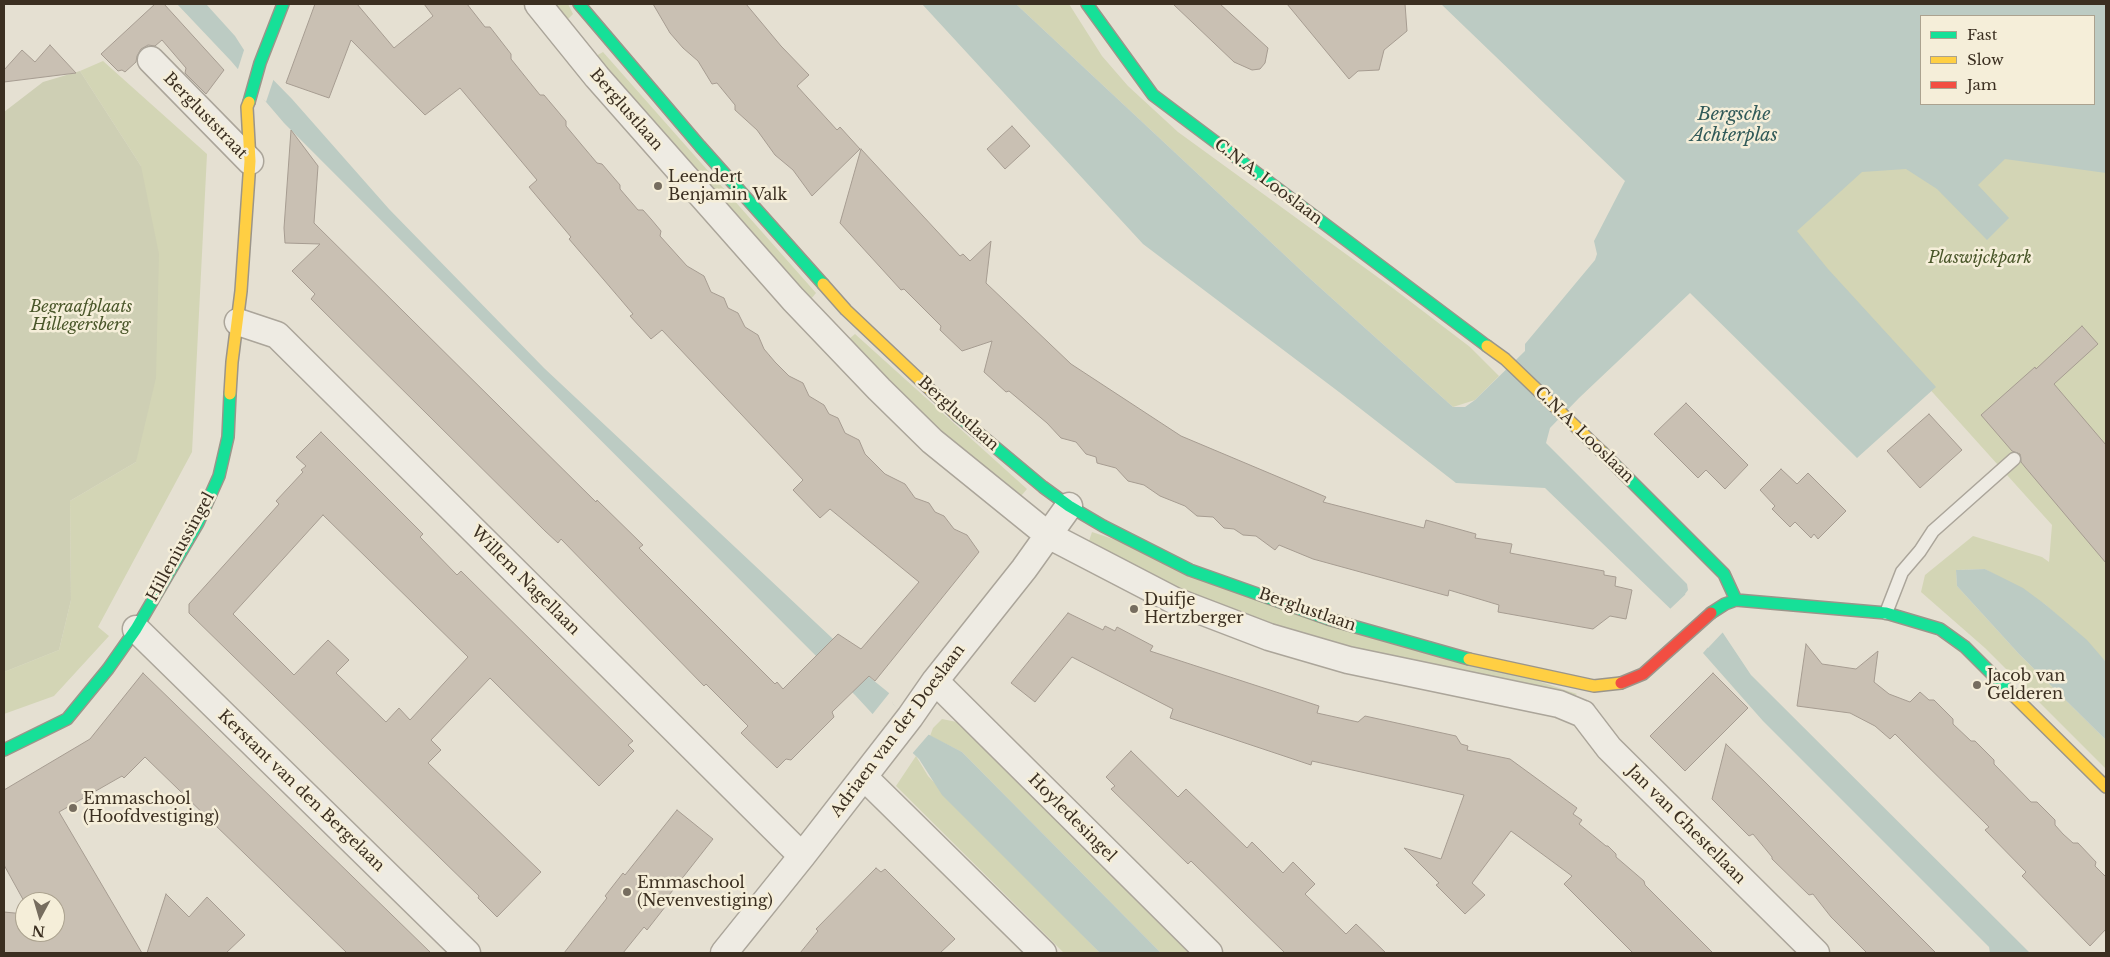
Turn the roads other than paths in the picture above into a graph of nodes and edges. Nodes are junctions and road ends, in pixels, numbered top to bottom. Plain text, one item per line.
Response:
1 (283, 4) edge
2 (538, 4) edge
3 (579, 4) edge
4 (1087, 4) edge
5 (596, 26) junction
6 (572, 46) junction
7 (151, 60) dead end
8 (250, 161) junction
9 (846, 310) junction
10 (238, 322) junction
11 (822, 330) junction
12 (2014, 459) dead end
13 (1069, 506) junction
14 (1048, 535) junction
15 (1736, 600) junction
16 (1886, 613) junction
17 (136, 629) junction
18 (935, 681) junction
19 (1594, 686) junction
20 (1583, 714) junction
21 (4, 750) edge
22 (864, 777) junction
23 (2106, 787) edge
24 (802, 856) junction
25 (467, 953) edge
26 (724, 953) edge
27 (1043, 953) edge
28 (1209, 953) edge
29 (1816, 953) edge

1 - 8 street, Bergluststraat
2 - 6 street, Berglustlaan
3 - 5 street, Berglustlaan
4 - 15 street, C.N.A. Looslaan
5 - 6 street
5 - 9 street, Berglustlaan
6 - 11 street, Berglustlaan
7 - 8 street, Bergluststraat
8 - 10 street, Hilleniussingel
9 - 11 street
9 - 13 street, Berglustlaan
10 - 17 street, Hilleniussingel
10 - 24 street, Willem Nagellaan
11 - 14 street, Berglustlaan
12 - 16 lane
13 - 14 street, Adriaen van der Doeslaan
13 - 19 street, Berglustlaan
14 - 18 street, Adriaen van der Doeslaan
14 - 20 street, Berglustlaan
15 - 16 street
15 - 19 street, Berglustlaan
16 - 23 street
17 - 21 street, Hilleniussingel
17 - 25 street, Kerstant van den Bergelaan
18 - 22 street, Adriaen van der Doeslaan
18 - 28 street, Hoyledesingel
19 - 20 street
20 - 29 street, Jan van Ghestellaan
22 - 24 street, Adriaen van der Doeslaan
22 - 27 street
24 - 26 street, Adriaen van der Doeslaan

